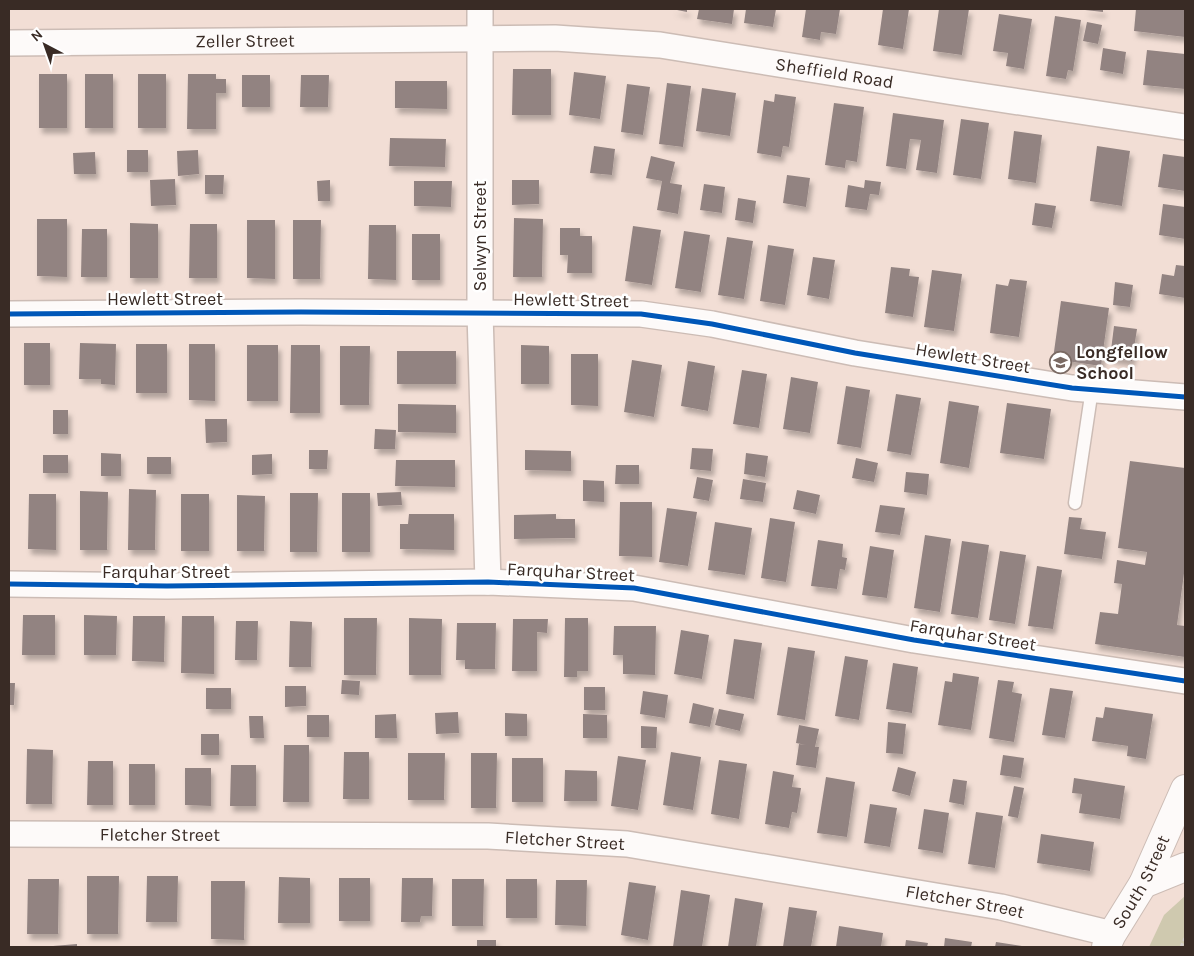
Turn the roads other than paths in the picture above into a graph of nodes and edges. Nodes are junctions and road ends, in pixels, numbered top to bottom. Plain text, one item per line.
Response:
1 (480, 9) edge
2 (481, 40) junction
3 (9, 42) edge
4 (1185, 127) edge
5 (480, 313) junction
6 (9, 314) edge
7 (1092, 390) junction
8 (1185, 397) edge
9 (1074, 503) dead end
10 (488, 582) junction
11 (9, 584) edge
12 (1185, 681) edge
13 (1185, 789) edge
14 (1175, 832) edge
15 (9, 834) edge
16 (1185, 867) edge
17 (1143, 884) junction
18 (1109, 940) edge

1 - 2 street, Selwyn Street
2 - 3 street, Zeller Street
2 - 4 street, Sheffield Road
2 - 5 street, Selwyn Street
5 - 6 street, Hewlett Street
5 - 7 street, Hewlett Street
5 - 10 street, Selwyn Street
7 - 8 street, Hewlett Street
7 - 9 lane
10 - 11 street, Farquhar Street
10 - 12 street, Farquhar Street
13 - 14 street, South Street
14 - 17 street, South Street
15 - 18 street, Fletcher Street
16 - 17 street
17 - 18 street, South Street

